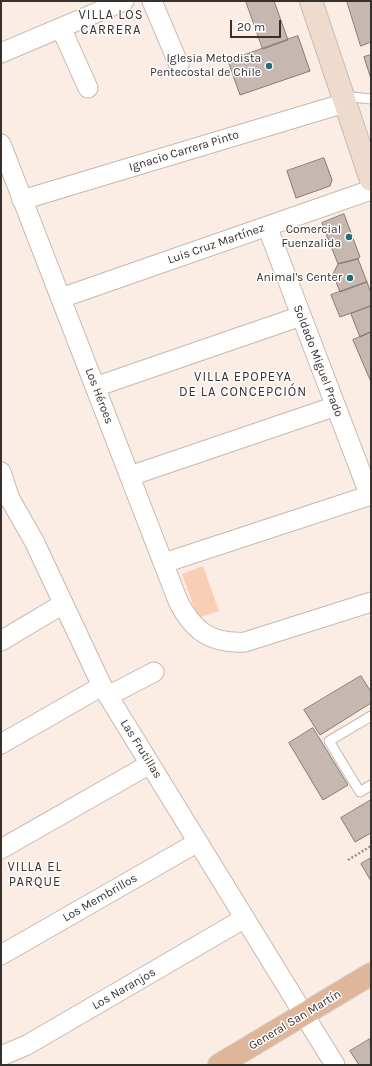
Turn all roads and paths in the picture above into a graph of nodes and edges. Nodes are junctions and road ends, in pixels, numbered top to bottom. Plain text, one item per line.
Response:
1 (124, 1) edge
2 (152, 1) edge
3 (311, 1) edge
4 (61, 28) junction
5 (1, 53) edge
6 (179, 65) dead end
7 (88, 88) dead end
8 (371, 99) edge
9 (344, 100) junction
10 (1, 144) edge
11 (371, 180) edge
12 (371, 190) edge
13 (22, 200) junction
14 (267, 226) junction
15 (61, 298) junction
16 (301, 316) junction
17 (95, 387) junction
18 (336, 406) junction
19 (1, 472) edge
20 (130, 476) junction
21 (370, 496) edge
22 (164, 563) junction
23 (371, 602) edge
24 (63, 604) junction
25 (1, 641) edge
26 (154, 672) dead end
27 (105, 691) junction
28 (371, 716) edge
29 (1, 744) edge
30 (150, 764) junction
31 (371, 785) edge
32 (198, 842) junction
33 (371, 846) edge
34 (1, 849) edge
35 (348, 860) dead end
36 (245, 918) junction
37 (1, 955) edge
38 (371, 974) edge
39 (305, 1015) junction
40 (1, 1056) edge
41 (219, 1065) edge
42 (335, 1065) edge

1 - 4 street
2 - 6 street
3 - 9 main road
4 - 5 street
4 - 7 street
8 - 9 lane
9 - 11 main road
9 - 13 street, Ignacio Carrera Pinto
10 - 13 street, Los Héroes
12 - 14 street, Luis Cruz Martínez
13 - 15 street, Los Héroes
14 - 15 street, Luis Cruz Martínez
14 - 16 street, Soldado Miguel Prado
15 - 17 street, Los Héroes
16 - 17 street
16 - 18 street, Soldado Miguel Prado
17 - 20 street, Los Héroes
18 - 20 street
18 - 21 street, Soldado Miguel Prado
19 - 24 street, Las Frutillas
20 - 22 street, Los Héroes
21 - 22 street
22 - 23 street, Los Héroes
24 - 25 street
24 - 27 street, Las Frutillas
26 - 27 street
27 - 29 street
27 - 30 street, Las Frutillas
28 - 31 lane
30 - 32 street, Las Frutillas
30 - 34 street
32 - 36 street, Las Frutillas
32 - 37 street, Los Membrillos
33 - 35 path
36 - 39 street, Las Frutillas
36 - 40 street, Los Naranjos
38 - 39 main road, General San Martín
39 - 41 main road, General San Martín
39 - 42 street, Las Frutillas

